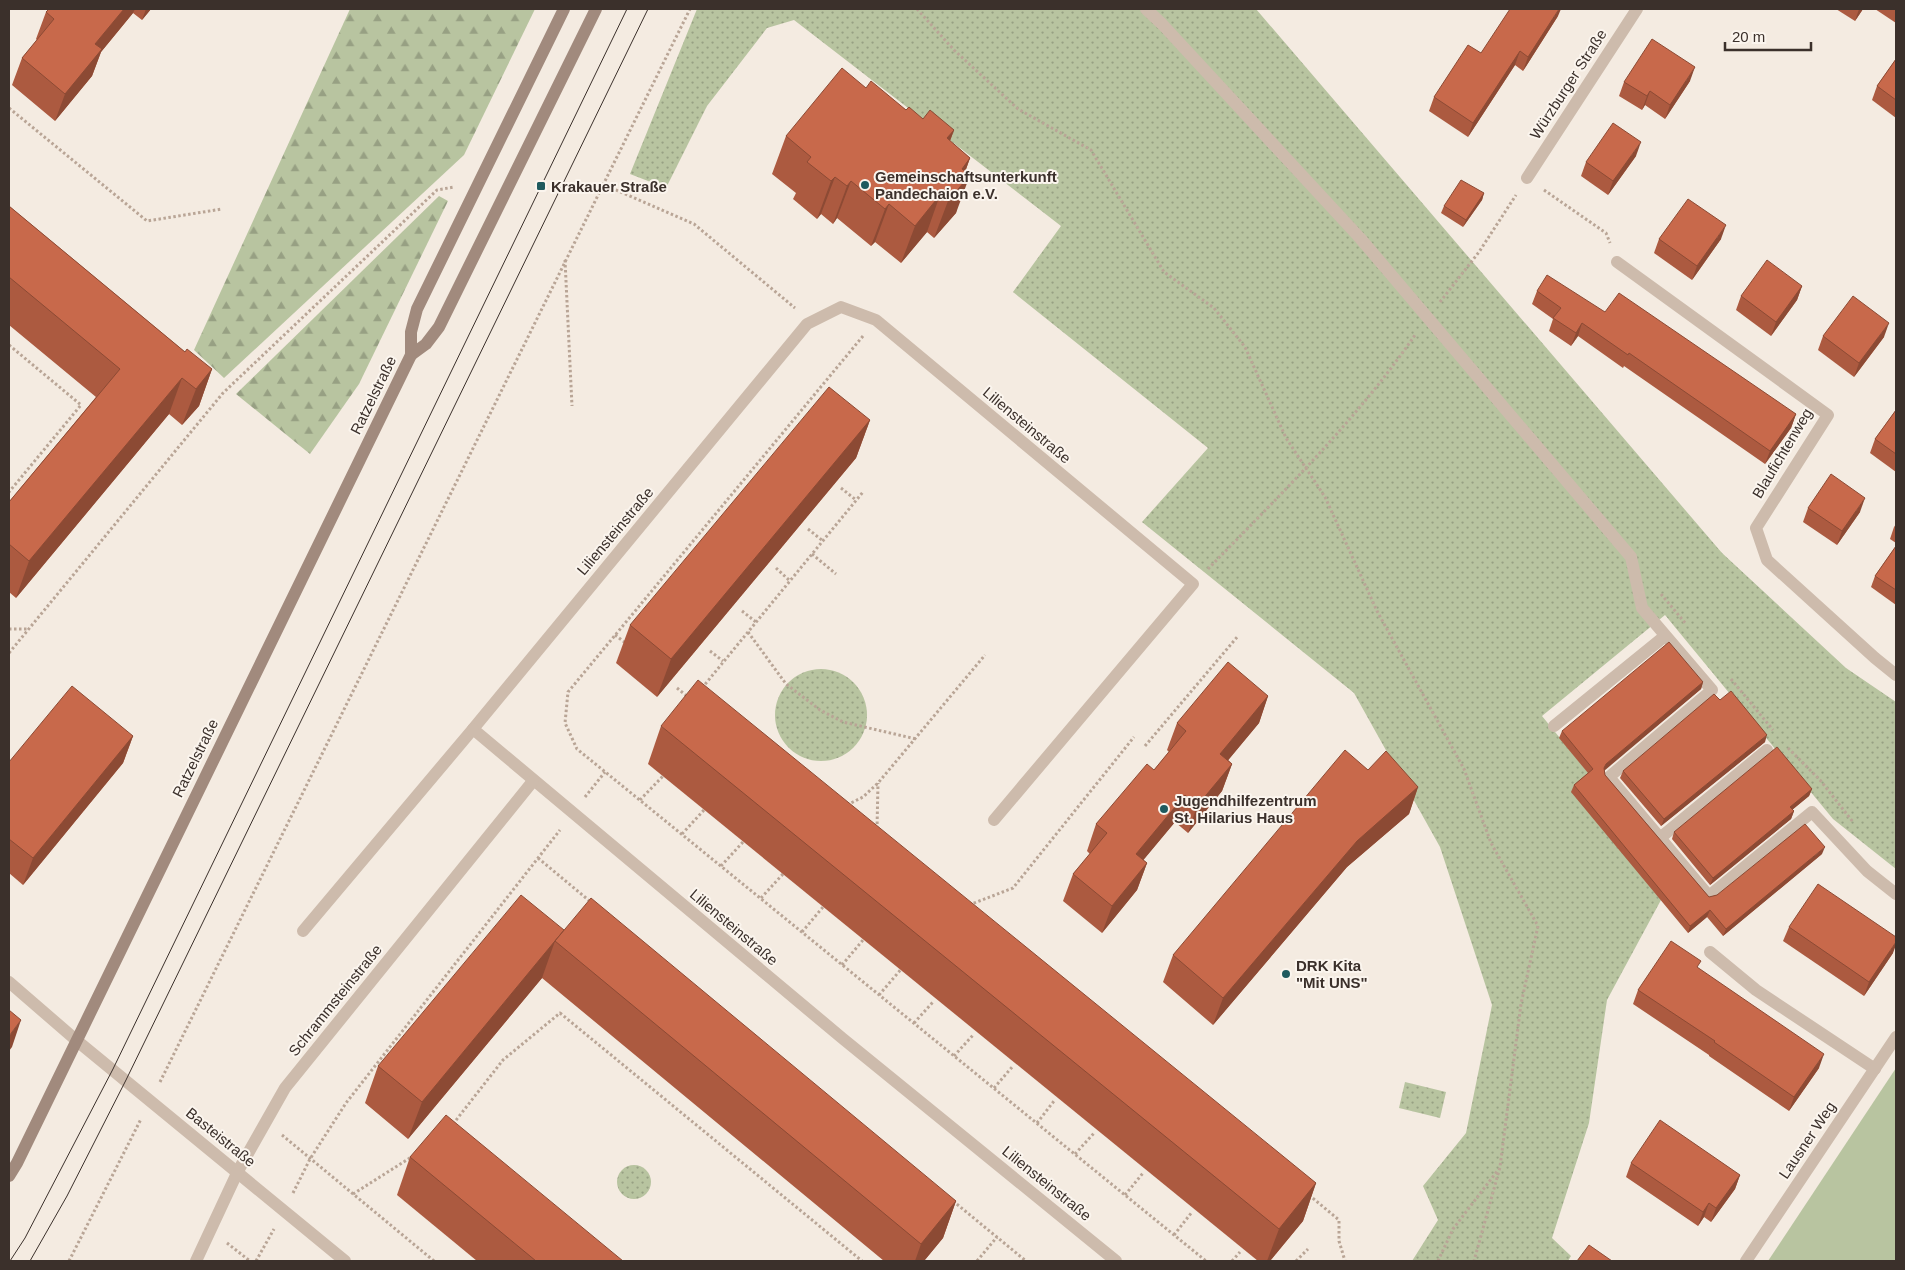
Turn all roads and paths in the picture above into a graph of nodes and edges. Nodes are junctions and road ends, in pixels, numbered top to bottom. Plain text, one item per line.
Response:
1 (564, 9) edge
2 (596, 9) edge
3 (690, 9) edge
4 (917, 9) edge
5 (1146, 9) edge
6 (1637, 9) edge
7 (9, 108) edge
8 (1527, 178) junction
9 (602, 184) junction
10 (473, 195) junction
11 (222, 209) dead end
12 (565, 260) junction
13 (1617, 262) joint
14 (796, 308) dead end
15 (1426, 318) junction
16 (876, 320) junction
17 (9, 345) edge
18 (411, 355) junction
19 (572, 406) dead end
20 (781, 435) junction
21 (787, 440) edge
22 (1306, 468) junction
23 (747, 476) junction
24 (752, 481) edge
25 (841, 488) edge
26 (9, 492) edge
27 (863, 492) dead end
28 (856, 500) junction
29 (714, 516) junction
30 (720, 521) edge
31 (808, 529) edge
32 (823, 540) junction
33 (812, 554) junction
34 (681, 556) junction
35 (686, 560) edge
36 (776, 568) edge
37 (836, 574) dead end
38 (790, 581) junction
39 (1193, 584) junction
40 (1656, 587) dead end
41 (649, 595) junction
42 (654, 599) edge
43 (742, 610) edge
44 (756, 622) junction
45 (1687, 625) dead end
46 (9, 629) edge
47 (28, 629) junction
48 (748, 632) junction
49 (616, 635) junction
50 (1238, 636) dead end
51 (1665, 636) junction
52 (628, 645) dead end
53 (710, 650) edge
54 (9, 653) edge
55 (985, 655) dead end
56 (723, 661) junction
57 (1896, 675) edge
58 (1730, 676) dead end
59 (677, 688) edge
60 (697, 694) edge
61 (692, 700) edge
62 (1554, 726) dead end
63 (473, 729) junction
64 (1777, 734) dead end
65 (1134, 737) dead end
66 (916, 738) junction
67 (1782, 741) dead end
68 (1145, 746) dead end
69 (1767, 750) dead end
70 (605, 772) junction
71 (662, 776) dead end
72 (533, 780) junction
73 (878, 784) junction
74 (640, 800) junction
75 (844, 806) edge
76 (704, 810) dead end
77 (572, 814) junction
78 (994, 820) dead end
79 (682, 834) junction
80 (876, 837) edge
81 (1660, 838) junction
82 (743, 842) dead end
83 (1846, 849) junction
84 (538, 858) junction
85 (721, 866) junction
86 (783, 874) dead end
87 (1896, 894) edge
88 (760, 898) junction
89 (823, 907) dead end
90 (599, 908) edge
91 (961, 909) edge
92 (303, 931) dead end
93 (802, 932) junction
94 (863, 940) dead end
95 (1710, 952) dead end
96 (908, 961) edge
97 (842, 964) junction
98 (9, 982) edge
99 (880, 995) junction
100 (933, 1002) dead end
101 (914, 1024) junction
102 (974, 1034) dead end
103 (1896, 1037) edge
104 (76, 1040) junction
105 (954, 1056) junction
106 (1013, 1066) dead end
107 (1875, 1068) junction
108 (994, 1088) junction
109 (151, 1100) junction
110 (1054, 1102) dead end
111 (266, 1121) junction
112 (1037, 1123) junction
113 (449, 1129) edge
114 (1095, 1132) dead end
115 (418, 1152) edge
116 (1075, 1154) junction
117 (310, 1160) junction
118 (1500, 1167) junction
119 (238, 1171) junction
120 (1143, 1173) dead end
121 (9, 1176) edge
122 (1302, 1190) edge
123 (353, 1194) junction
124 (1125, 1195) junction
125 (951, 1199) edge
126 (284, 1210) junction
127 (1192, 1212) dead end
128 (210, 1230) junction
129 (1174, 1235) junction
130 (997, 1237) junction
131 (1308, 1249) dead end
132 (1240, 1252) dead end
133 (69, 1261) edge
134 (196, 1261) edge
135 (250, 1261) edge
136 (256, 1261) edge
137 (345, 1261) edge
138 (434, 1261) edge
139 (862, 1261) edge
140 (977, 1261) edge
141 (1026, 1261) edge
142 (1116, 1261) edge
143 (1206, 1261) edge
144 (1232, 1261) edge
145 (1296, 1261) edge
146 (1345, 1261) edge
147 (1438, 1261) edge
148 (1474, 1261) edge
149 (1746, 1261) edge

1 - 10 main road, Ratzelstraße
2 - 18 main road, Ratzelstraße
3 - 9 path
4 - 22 path
5 - 15 street
6 - 8 street, Würzburger Straße
7 - 11 path
8 - 13 path
8 - 15 path
9 - 12 path
9 - 14 path
10 - 18 main road, Ratzelstraße
10 - 47 path
12 - 19 path
12 - 109 path
13 - 57 street, Blaufichtenweg
15 - 22 path
15 - 51 street
16 - 20 path
16 - 39 street, Liliensteinstraße
16 - 63 street, Liliensteinstraße
17 - 26 path
18 - 104 main road, Ratzelstraße
20 - 21 path
20 - 23 path
22 - 39 path
22 - 118 path
23 - 24 path
23 - 29 path
25 - 28 path
27 - 28 path
28 - 32 path
29 - 30 path
29 - 34 path
31 - 32 path
32 - 33 path
33 - 37 path
33 - 38 path
34 - 35 path
34 - 41 path
36 - 38 path
38 - 44 path
39 - 78 street
40 - 45 path
41 - 42 path
41 - 49 path
43 - 44 path
44 - 48 path
46 - 47 path
47 - 54 path
48 - 56 path
48 - 66 path
49 - 52 path
49 - 70 path
50 - 68 path
51 - 62 street
51 - 81 street
53 - 56 path
55 - 66 path
56 - 60 path
58 - 64 path
59 - 61 path
63 - 72 street, Liliensteinstraße
63 - 92 street
65 - 91 path
66 - 73 path
67 - 83 path
69 - 81 street
70 - 74 path
70 - 77 path
71 - 74 path
72 - 77 street, Liliensteinstraße
72 - 111 street, Schrammsteinstraße
73 - 75 path
73 - 80 path
74 - 79 path
76 - 79 path
77 - 84 path
77 - 142 street, Liliensteinstraße
79 - 85 path
81 - 83 street
82 - 85 path
83 - 87 street
84 - 90 path
84 - 117 path
85 - 88 path
86 - 88 path
88 - 93 path
89 - 93 path
93 - 97 path
94 - 97 path
95 - 107 street
96 - 99 path
97 - 99 path
98 - 104 street, Basteistraße
99 - 101 path
100 - 101 path
101 - 105 path
102 - 105 path
103 - 107 street, Lausner Weg
104 - 109 street, Basteistraße
104 - 121 main road, Ratzelstraße
105 - 108 path
106 - 108 path
107 - 149 street, Lausner Weg
108 - 112 path
109 - 119 street, Basteistraße
109 - 133 path
110 - 112 path
111 - 117 path
111 - 119 street, Schrammsteinstraße
112 - 116 path
113 - 139 path
114 - 116 path
115 - 123 path
116 - 124 path
117 - 123 path
117 - 126 path
118 - 147 path
118 - 148 path
119 - 126 street, Basteistraße
119 - 128 street, Schrammsteinstraße
120 - 124 path
122 - 146 path
123 - 138 path
124 - 129 path
125 - 130 path
126 - 136 path
126 - 137 street, Basteistraße
127 - 129 path
128 - 134 street, Schrammsteinstraße
128 - 135 path
129 - 143 path
130 - 140 path
130 - 141 path
131 - 145 path
132 - 144 path

